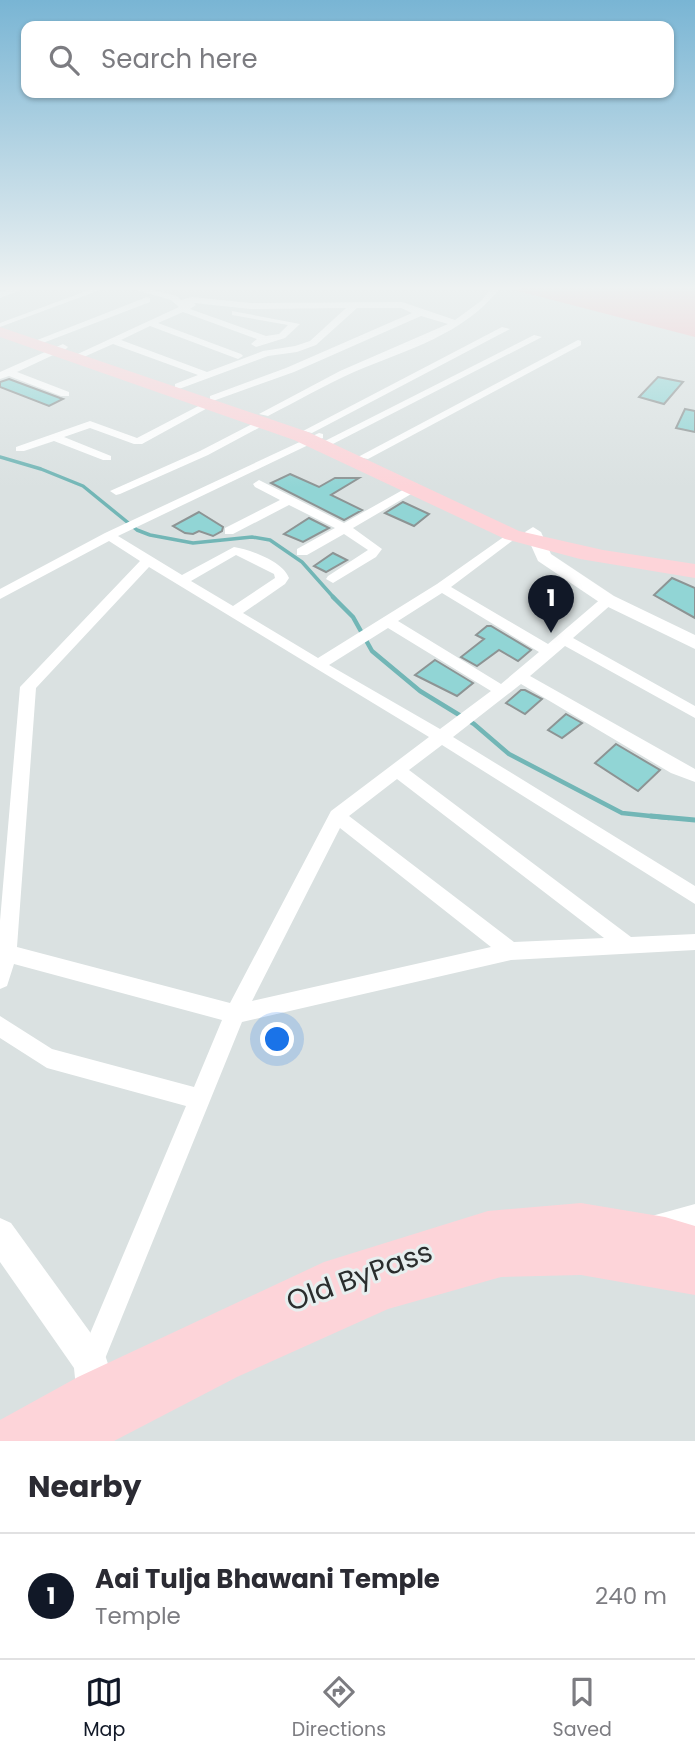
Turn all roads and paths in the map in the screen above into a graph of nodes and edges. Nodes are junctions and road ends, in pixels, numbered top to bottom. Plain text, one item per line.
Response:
1 (47, 354) edge
2 (74, 354) edge
3 (75, 354) edge
4 (151, 354) edge
5 (233, 354) edge
6 (241, 354) edge
7 (262, 354) edge
8 (325, 354) edge
9 (391, 354) edge
10 (462, 354) edge
11 (500, 354) edge
12 (557, 354) edge
13 (238, 356) junction
14 (358, 358) dead end
15 (370, 362) junction
16 (229, 366) junction
17 (5, 374) edge
18 (207, 375) junction
19 (178, 386) junction
20 (65, 394) dead end
21 (211, 400) junction
22 (263, 418) junction
23 (54, 437) junction
24 (318, 439) junction
25 (20, 449) dead end
26 (364, 457) junction
27 (107, 458) dead end
28 (259, 484) dead end
29 (412, 490) junction
30 (116, 491) dead end
31 (289, 500) junction
32 (344, 528) junction
33 (229, 531) dead end
34 (114, 534) junction
35 (512, 535) junction
36 (535, 537) junction
37 (302, 552) dead end
38 (148, 560) junction
39 (695, 562) edge
40 (695, 571) edge
41 (333, 579) dead end
42 (181, 581) junction
43 (442, 587) junction
44 (0, 595) edge
45 (608, 600) junction
46 (233, 613) junction
47 (387, 621) junction
48 (564, 639) junction
49 (695, 643) edge
50 (550, 652) junction
51 (318, 665) junction
52 (520, 677) junction
53 (502, 691) junction
54 (695, 713) edge
55 (457, 725) junction
56 (397, 771) junction
57 (695, 776) edge
58 (337, 816) junction
59 (695, 896) edge
60 (695, 942) edge
61 (630, 947) junction
62 (511, 951) junction
63 (7, 953) junction
64 (0, 980) edge
65 (235, 1014) junction
66 (0, 1026) edge
67 (200, 1099) junction
68 (695, 1216) edge
69 (0, 1234) edge
70 (625, 1246) junction
71 (695, 1246) edge
72 (695, 1274) edge
73 (89, 1413) edge
74 (8, 1441) edge

1 - 17 street
2 - 21 main road
3 - 19 main road
4 - 18 street
5 - 13 street
6 - 13 street
7 - 16 street
8 - 21 street
9 - 15 street
10 - 24 street
11 - 24 street
12 - 26 street
13 - 16 street
14 - 15 street
15 - 22 street
16 - 18 street
17 - 20 street
18 - 19 street
19 - 21 main road
21 - 22 main road
21 - 23 street
22 - 24 main road
22 - 30 street
23 - 25 street
23 - 27 street
24 - 26 main road
24 - 29 main road
24 - 34 street
26 - 36 main road
28 - 31 street
29 - 32 street
29 - 35 main road
31 - 32 street
31 - 33 street
32 - 37 street
32 - 41 street
34 - 38 street
34 - 44 street
35 - 36 main road
35 - 43 street
36 - 39 main road
36 - 40 main road
36 - 45 street
38 - 42 street
38 - 63 street
42 - 46 street
42 - 46 street
43 - 47 street
43 - 50 street
45 - 48 street
45 - 49 street
46 - 51 street
47 - 51 street
47 - 53 street
48 - 50 street
48 - 54 street
50 - 52 street
51 - 55 street
52 - 53 street
52 - 57 street
53 - 55 street
55 - 56 street
55 - 59 street
56 - 58 street
56 - 61 street
58 - 62 street
58 - 65 street
60 - 61 street
61 - 62 street
62 - 65 street
63 - 64 street
63 - 65 street
65 - 67 street
66 - 67 street
67 - 73 street
68 - 70 street
69 - 73 street
70 - 71 main road, Old ByPass
70 - 72 main road, Old ByPass
70 - 73 main road, Old ByPass
73 - 74 main road, Old ByPass

